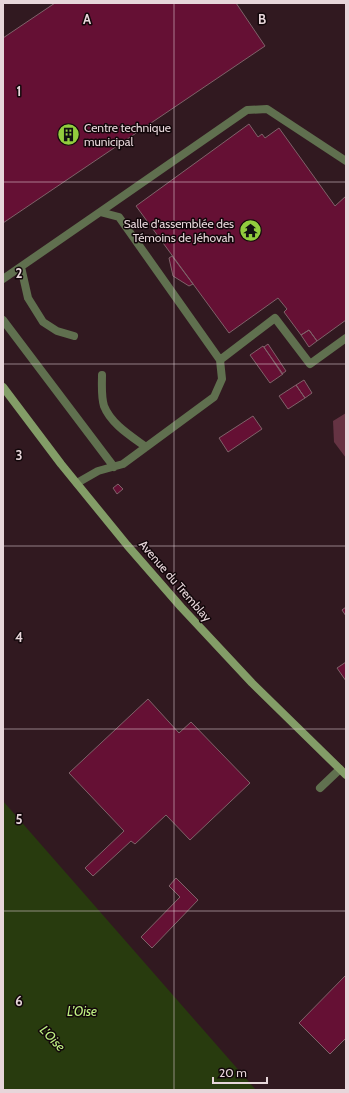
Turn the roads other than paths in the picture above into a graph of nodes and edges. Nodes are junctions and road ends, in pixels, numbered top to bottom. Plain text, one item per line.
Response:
1 (346, 161) edge
2 (100, 212) junction
3 (21, 267) junction
4 (3, 279) edge
5 (3, 320) edge
6 (74, 336) dead end
7 (346, 338) edge
8 (220, 360) junction
9 (102, 375) dead end
10 (3, 387) edge
11 (146, 447) junction
12 (114, 467) junction
13 (77, 483) junction
14 (340, 769) junction
15 (346, 775) edge
16 (320, 788) dead end

1 - 2 lane
2 - 3 lane
2 - 8 lane
3 - 4 lane
3 - 6 lane
5 - 12 lane
7 - 8 lane
8 - 11 lane
9 - 11 lane
10 - 13 main road, Avenue du Tremblay
11 - 12 lane
12 - 13 lane
13 - 14 main road, Avenue du Tremblay
14 - 15 main road, Avenue du Tremblay
14 - 16 lane

